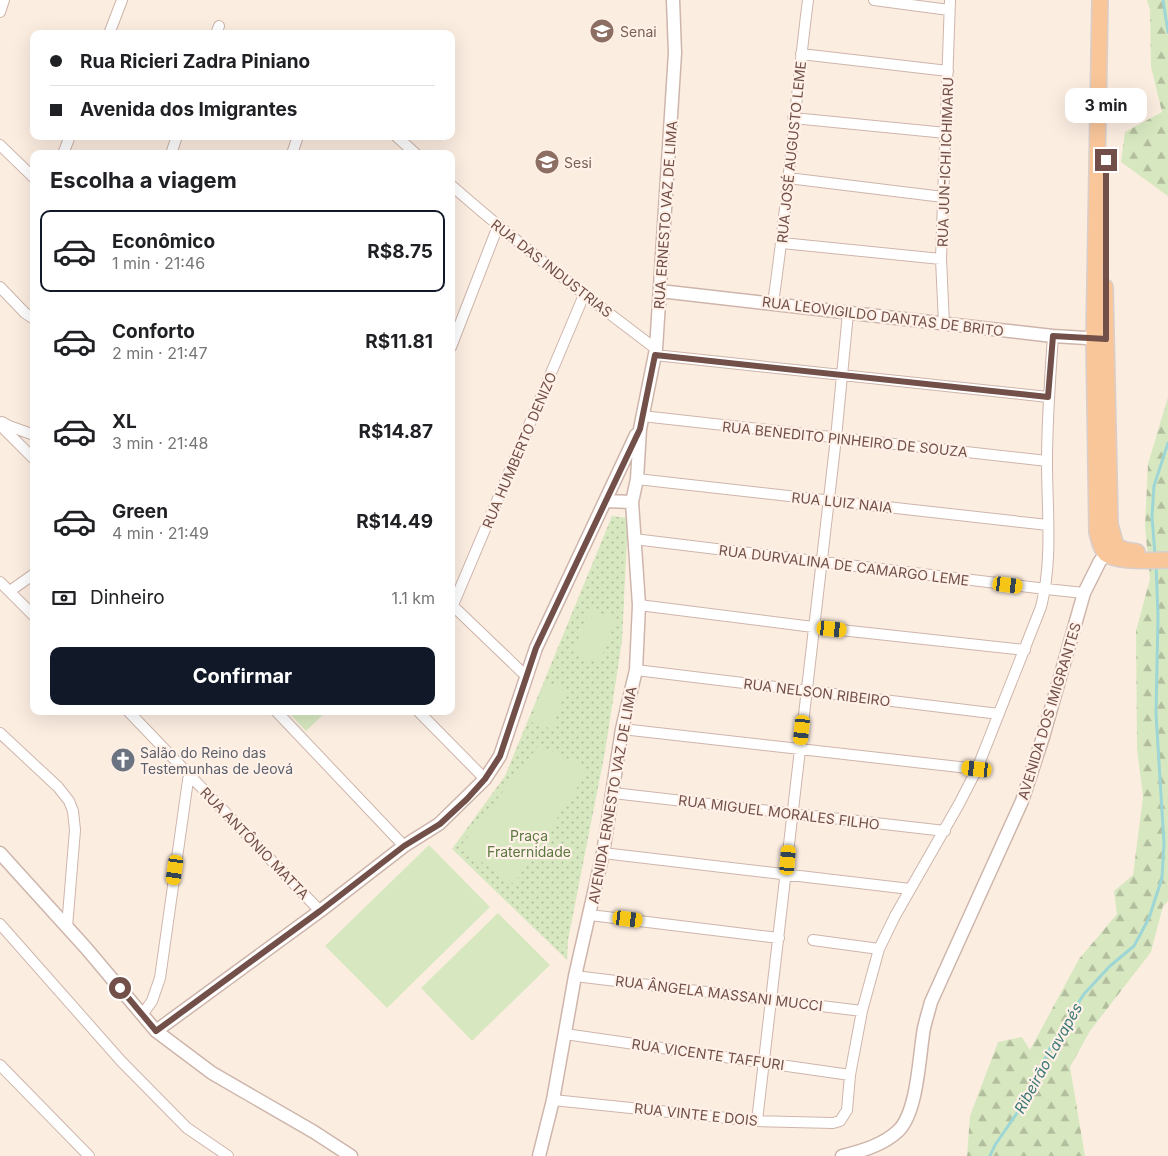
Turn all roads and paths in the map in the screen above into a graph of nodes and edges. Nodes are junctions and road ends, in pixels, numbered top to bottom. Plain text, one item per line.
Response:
1 (4, 0) edge
2 (122, 0) edge
3 (673, 0) edge
4 (808, 0) edge
5 (874, 0) edge
6 (1100, 0) edge
7 (1109, 0) edge
8 (950, 5) edge
9 (0, 12) edge
10 (111, 30) edge
11 (801, 54) junction
12 (948, 71) junction
13 (793, 118) junction
14 (946, 133) junction
15 (400, 140) edge
16 (0, 145) edge
17 (412, 150) edge
18 (30, 174) edge
19 (788, 178) junction
20 (455, 188) edge
21 (943, 197) junction
22 (498, 226) junction
23 (782, 243) junction
24 (941, 259) junction
25 (0, 287) edge
26 (660, 291) junction
27 (584, 295) junction
28 (773, 303) junction
29 (848, 313) junction
30 (30, 316) edge
31 (944, 324) junction
32 (1053, 336) junction
33 (455, 337) edge
34 (1100, 339) junction
35 (655, 352) junction
36 (843, 375) junction
37 (1048, 397) junction
38 (642, 416) junction
39 (0, 421) edge
40 (0, 424) edge
41 (640, 429) junction
42 (30, 434) edge
43 (836, 438) junction
44 (30, 455) edge
45 (1047, 461) junction
46 (637, 480) junction
47 (828, 500) junction
48 (606, 501) junction
49 (632, 502) junction
50 (1048, 525) junction
51 (634, 539) junction
52 (1111, 550) junction
53 (1168, 552) edge
54 (1142, 556) junction
55 (1168, 560) edge
56 (820, 562) junction
57 (30, 577) edge
58 (0, 582) edge
59 (1046, 589) junction
60 (10, 591) junction
61 (1084, 592) junction
62 (455, 598) edge
63 (639, 605) junction
64 (455, 608) edge
65 (30, 612) edge
66 (813, 627) junction
67 (1025, 650) junction
68 (636, 670) junction
69 (527, 677) junction
70 (806, 691) junction
71 (999, 714) junction
72 (132, 715) edge
73 (280, 715) edge
74 (422, 715) edge
75 (622, 729) junction
76 (0, 732) edge
77 (800, 750) junction
78 (977, 769) junction
79 (189, 773) junction
80 (485, 779) junction
81 (613, 793) junction
82 (793, 813) junction
83 (945, 831) junction
84 (404, 846) junction
85 (0, 853) edge
86 (604, 854) junction
87 (786, 876) junction
88 (910, 889) junction
89 (320, 911) junction
90 (590, 915) junction
91 (0, 924) edge
92 (67, 927) junction
93 (779, 938) junction
94 (813, 940) dead end
95 (879, 949) junction
96 (575, 976) junction
97 (771, 1000) junction
98 (862, 1011) junction
99 (142, 1015) junction
100 (156, 1031) junction
101 (565, 1034) junction
102 (764, 1062) junction
103 (0, 1065) edge
104 (850, 1074) junction
105 (553, 1100) junction
106 (757, 1121) junction
107 (860, 1154) edge
108 (89, 1156) edge
109 (228, 1156) edge
110 (351, 1156) edge
111 (539, 1156) edge
112 (842, 1156) edge

1 - 9 street
2 - 10 street
3 - 26 street, RUA ERNESTO VAZ DE LIMA
4 - 11 street, RUA JOSÉ AUGUSTO LEME
5 - 8 street
6 - 34 main road
7 - 34 main road
8 - 12 street, RUA JUN-ICHI ICHIMARU
11 - 12 street
11 - 13 street, RUA JOSÉ AUGUSTO LEME
12 - 14 street, RUA JUN-ICHI ICHIMARU
13 - 14 street
13 - 19 street, RUA JOSÉ AUGUSTO LEME
14 - 21 street, RUA JUN-ICHI ICHIMARU
15 - 17 street
16 - 18 street
19 - 21 street
19 - 23 street, RUA JOSÉ AUGUSTO LEME
20 - 22 street, RUA DAS INDUSTRIAS
21 - 24 street, RUA JUN-ICHI ICHIMARU
22 - 27 street, RUA DAS INDUSTRIAS
22 - 33 street
23 - 24 street
23 - 28 street, RUA JOSÉ AUGUSTO LEME
24 - 31 street, RUA JUN-ICHI ICHIMARU
25 - 30 street
26 - 28 street, RUA LEOVIGILDO DANTAS DE BRITO
26 - 35 street, RUA ERNESTO VAZ DE LIMA
27 - 35 street, RUA DAS INDUSTRIAS
27 - 62 street, RUA HUMBERTO DENIZO
28 - 29 street, RUA LEOVIGILDO DANTAS DE BRITO
29 - 31 street, RUA LEOVIGILDO DANTAS DE BRITO
29 - 36 street
31 - 32 street, RUA LEOVIGILDO DANTAS DE BRITO
32 - 34 street, RUA LEOVIGILDO DANTAS DE BRITO
32 - 37 street
34 - 52 main road
35 - 36 street
35 - 38 street, RUA ERNESTO VAZ DE LIMA
36 - 37 street
36 - 43 street
37 - 45 street
38 - 41 street, RUA ERNESTO VAZ DE LIMA
38 - 43 street, RUA BENEDITO PINHEIRO DE SOUZA
39 - 42 street
40 - 44 street
41 - 46 street, AVENIDA ERNESTO VAZ DE LIMA
41 - 48 street
43 - 45 street, RUA BENEDITO PINHEIRO DE SOUZA
43 - 47 street
45 - 50 street
46 - 47 street, RUA LUIZ NAIA
46 - 49 street, AVENIDA ERNESTO VAZ DE LIMA
47 - 50 street, RUA LUIZ NAIA
47 - 56 street
48 - 49 street
48 - 69 street
49 - 51 street, AVENIDA ERNESTO VAZ DE LIMA
50 - 59 street
51 - 56 street, RUA DURVALINA DE CAMARGO LEME
51 - 63 street, AVENIDA ERNESTO VAZ DE LIMA
52 - 54 main road
52 - 61 street, AVENIDA DOS IMIGRANTES
53 - 54 main road
54 - 55 main road
56 - 59 street, RUA DURVALINA DE CAMARGO LEME
56 - 66 street
57 - 60 street
58 - 60 street
59 - 61 street, RUA DURVALINA DE CAMARGO LEME
59 - 67 street
60 - 65 street
61 - 107 street, AVENIDA DOS IMIGRANTES
63 - 66 street
63 - 68 street, AVENIDA ERNESTO VAZ DE LIMA
64 - 69 street
66 - 67 street
66 - 70 street
67 - 71 street
68 - 70 street, RUA NELSON RIBEIRO
68 - 75 street, AVENIDA ERNESTO VAZ DE LIMA
69 - 80 street
70 - 71 street, RUA NELSON RIBEIRO
70 - 77 street
71 - 78 street
72 - 79 street, RUA ANTÔNIO MATTA
73 - 84 street
74 - 80 street
75 - 77 street
75 - 81 street, AVENIDA ERNESTO VAZ DE LIMA
76 - 92 street
77 - 78 street
77 - 82 street
78 - 83 street
79 - 89 street, RUA ANTÔNIO MATTA
79 - 99 street
80 - 84 street
81 - 82 street, RUA MIGUEL MORALES FILHO
81 - 86 street, AVENIDA ERNESTO VAZ DE LIMA
82 - 83 street, RUA MIGUEL MORALES FILHO
82 - 87 street
83 - 88 street
84 - 89 street
85 - 92 street
86 - 87 street
86 - 90 street, AVENIDA ERNESTO VAZ DE LIMA
87 - 88 street
87 - 93 street
88 - 95 street
89 - 100 street
90 - 93 street
90 - 96 street, AVENIDA ERNESTO VAZ DE LIMA
91 - 109 street
92 - 99 street
93 - 97 street
94 - 95 street
95 - 98 street
96 - 97 street, RUA ÂNGELA MASSANI MUCCI
96 - 101 street, AVENIDA ERNESTO VAZ DE LIMA
97 - 98 street, RUA ÂNGELA MASSANI MUCCI
97 - 102 street
98 - 104 street
99 - 100 street
100 - 110 street
101 - 102 street, RUA VICENTE TAFFURI
101 - 105 street, AVENIDA ERNESTO VAZ DE LIMA
102 - 104 street, RUA VICENTE TAFFURI
102 - 106 street
103 - 108 street
104 - 106 street, RUA VINTE E DOIS
105 - 106 street, RUA VINTE E DOIS
105 - 111 street, AVENIDA ERNESTO VAZ DE LIMA
107 - 112 street, AVENIDA DOS IMIGRANTES

